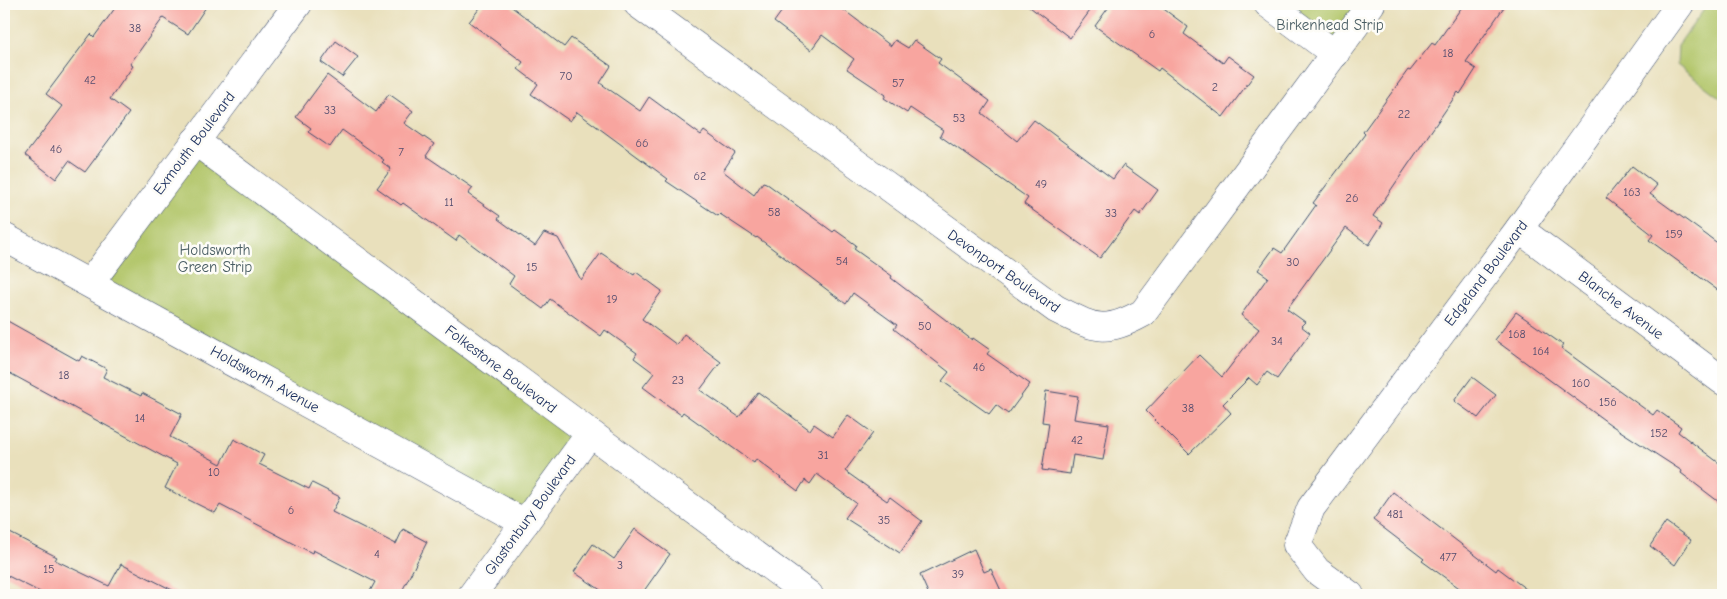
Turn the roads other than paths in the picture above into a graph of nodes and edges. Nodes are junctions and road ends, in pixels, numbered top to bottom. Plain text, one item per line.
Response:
1 (298, 4) edge
2 (638, 4) edge
3 (1268, 4) edge
4 (1371, 4) edge
5 (1680, 4) edge
6 (1335, 54) junction
7 (195, 141) junction
8 (1519, 229) junction
9 (4, 236) edge
10 (90, 283) junction
11 (1723, 381) edge
12 (589, 435) junction
13 (525, 523) junction
14 (472, 595) edge
15 (808, 595) edge
16 (1350, 595) edge

1 - 7 street, Exmouth Boulevard
2 - 6 street, Devonport Boulevard
3 - 6 street
4 - 6 street, Devonport Boulevard
5 - 8 street, Edgeland Boulevard
7 - 10 street, Exmouth Boulevard
7 - 12 street, Folkestone Boulevard
8 - 11 street, Blanche Avenue
8 - 16 street, Edgeland Boulevard
9 - 10 street, Holdsworth Avenue
10 - 13 street, Holdsworth Avenue
12 - 13 street, Glastonbury Boulevard
12 - 15 street, Folkestone Boulevard
13 - 14 street, Glastonbury Boulevard

